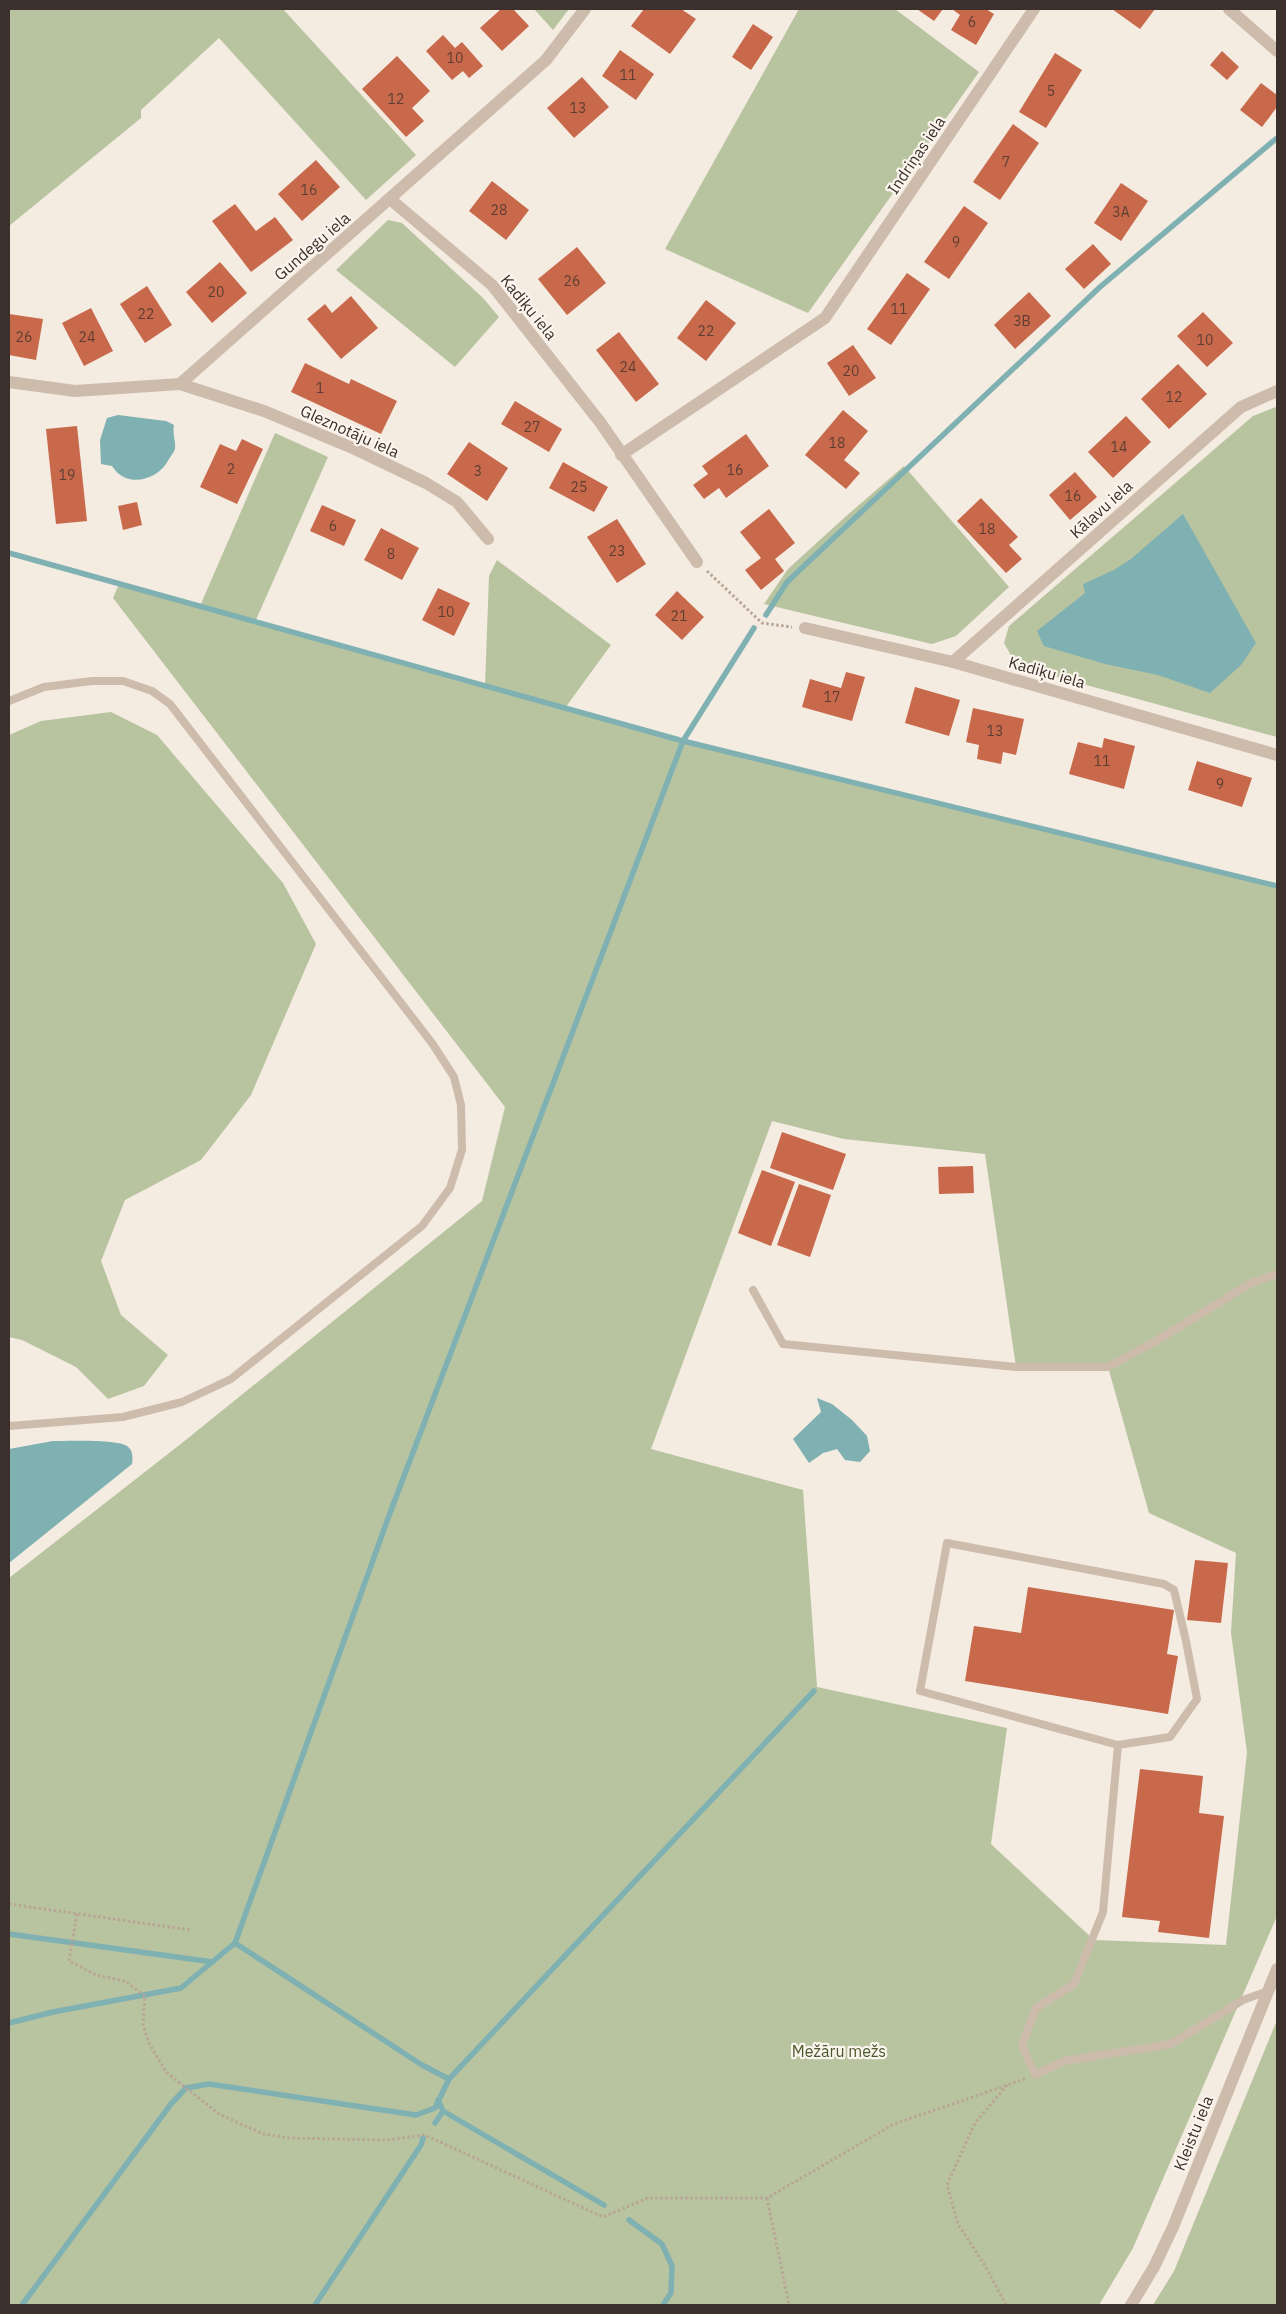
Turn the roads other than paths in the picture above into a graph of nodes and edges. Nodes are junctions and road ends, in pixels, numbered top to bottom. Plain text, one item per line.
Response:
1 (586, 9) edge
2 (1034, 9) edge
3 (1229, 9) edge
4 (1277, 51) edge
5 (390, 198) junction
6 (9, 382) edge
7 (180, 384) junction
8 (1277, 392) edge
9 (621, 455) junction
10 (488, 539) dead end
11 (697, 562) road end
12 (805, 628) road end
13 (953, 662) junction
14 (9, 701) edge
15 (1277, 755) edge
16 (1277, 1274) edge
17 (753, 1290) dead end
18 (9, 1426) edge
19 (1118, 1745) junction
20 (1277, 1969) edge
21 (1268, 1991) junction
22 (1131, 2305) edge

1 - 5 street, Gundegu iela
2 - 9 street, Indriņas iela
3 - 4 street
5 - 7 street, Gundegu iela
5 - 9 street, Kadiķu iela
6 - 7 street
7 - 10 street, Gleznotāju iela
8 - 13 street, Kālavu iela
9 - 11 street, Kadiķu iela
12 - 13 street, Kadiķu iela
13 - 15 street, Kadiķu iela
14 - 18 lane
16 - 17 lane
19 - 19 lane
19 - 21 lane
20 - 21 street, Kleistu iela
21 - 22 street, Kleistu iela

